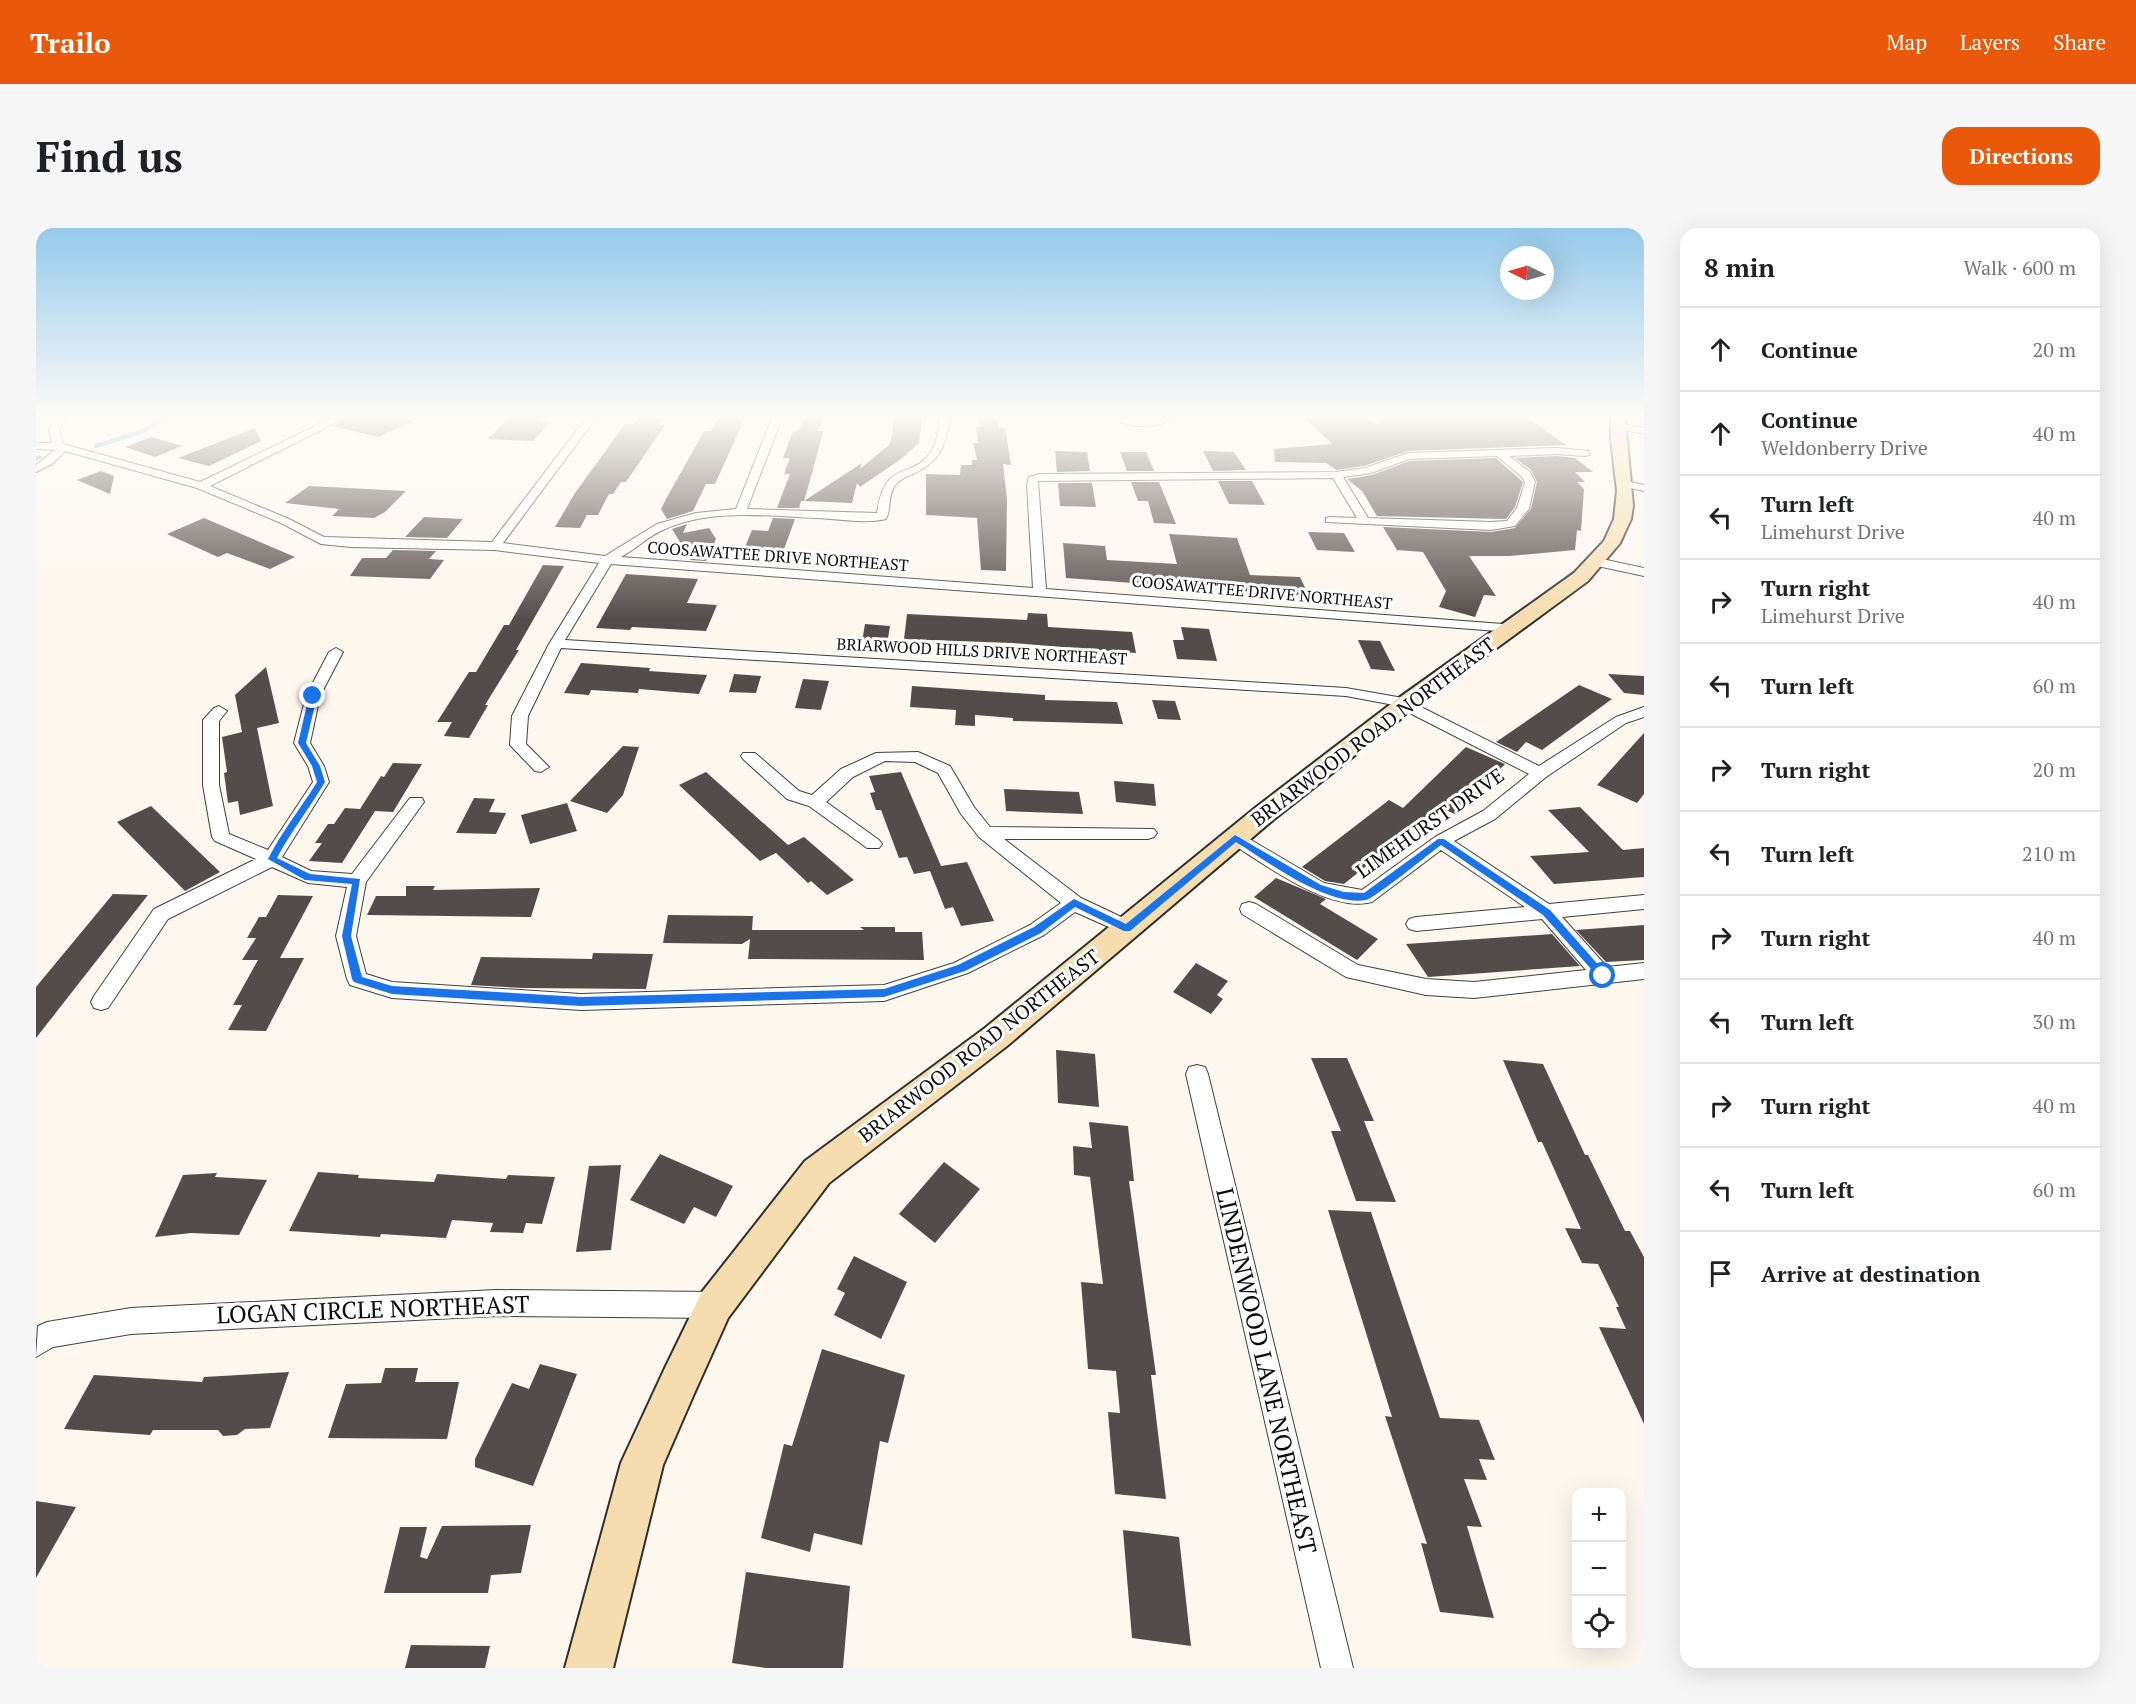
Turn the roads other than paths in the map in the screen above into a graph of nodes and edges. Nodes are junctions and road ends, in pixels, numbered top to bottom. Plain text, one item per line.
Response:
1 (541, 485) edge
2 (751, 485) edge
3 (890, 485) edge
4 (1032, 485) edge
5 (1342, 485) edge
6 (1529, 485) edge
7 (201, 486) edge
8 (1635, 490) edge
9 (740, 512) junction
10 (1330, 520) dead end
11 (1364, 520) junction
12 (495, 546) junction
13 (607, 560) junction
14 (1597, 562) junction
15 (1644, 572) edge
16 (1040, 591) junction
17 (1511, 628) junction
18 (556, 644) junction
19 (336, 652) dead end
20 (1404, 705) junction
21 (219, 711) dead end
22 (1644, 712) edge
23 (749, 756) dead end
24 (542, 766) dead end
25 (1540, 773) junction
26 (417, 802) dead end
27 (815, 802) junction
28 (985, 833) junction
29 (1148, 833) dead end
30 (1235, 838) junction
31 (1441, 841) junction
32 (873, 844) dead end
33 (272, 859) junction
34 (357, 881) junction
35 (1644, 902) edge
36 (1074, 903) junction
37 (1249, 909) dead end
38 (1546, 912) junction
39 (1416, 924) dead end
40 (1127, 928) junction
41 (1644, 972) edge
42 (1603, 976) junction
43 (100, 1002) dead end
44 (1197, 1074) dead end
45 (715, 1305) junction
46 (36, 1344) edge
47 (589, 1668) edge
48 (1337, 1668) edge

1 - 12 street
2 - 9 street
3 - 9 street
4 - 16 street
5 - 11 street
6 - 11 street
7 - 12 street, COOSAWATTEE DRIVE NORTHEAST
8 - 14 street, BRIARWOOD ROAD NORTHEAST
9 - 13 street
10 - 11 street
12 - 13 street, COOSAWATTEE DRIVE NORTHEAST
13 - 16 street, COOSAWATTEE DRIVE NORTHEAST
13 - 18 street
14 - 15 street
14 - 17 street, BRIARWOOD ROAD NORTHEAST
16 - 17 street, COOSAWATTEE DRIVE NORTHEAST
17 - 20 street, BRIARWOOD ROAD NORTHEAST
18 - 20 street, BRIARWOOD HILLS DRIVE NORTHEAST
18 - 24 street
19 - 33 street
20 - 25 street, BRIARWOOD HILLS DRIVE NORTHEAST
20 - 30 street, BRIARWOOD ROAD NORTHEAST
21 - 33 street
22 - 25 street, LIMEHURST DRIVE
23 - 27 street
25 - 31 street, LIMEHURST DRIVE
26 - 34 street
27 - 28 street
27 - 32 street
28 - 29 street
28 - 36 street
30 - 31 street, LIMEHURST DRIVE
30 - 40 street, BRIARWOOD ROAD NORTHEAST
31 - 38 street
33 - 34 street
33 - 43 street
34 - 36 street
35 - 38 street
36 - 40 street
37 - 42 street
38 - 39 street
38 - 42 street
40 - 45 street, BRIARWOOD ROAD NORTHEAST
41 - 42 street
44 - 48 street, LINDENWOOD LANE NORTHEAST
45 - 46 street, LOGAN CIRCLE NORTHEAST
45 - 47 street, BRIARWOOD ROAD NORTHEAST

